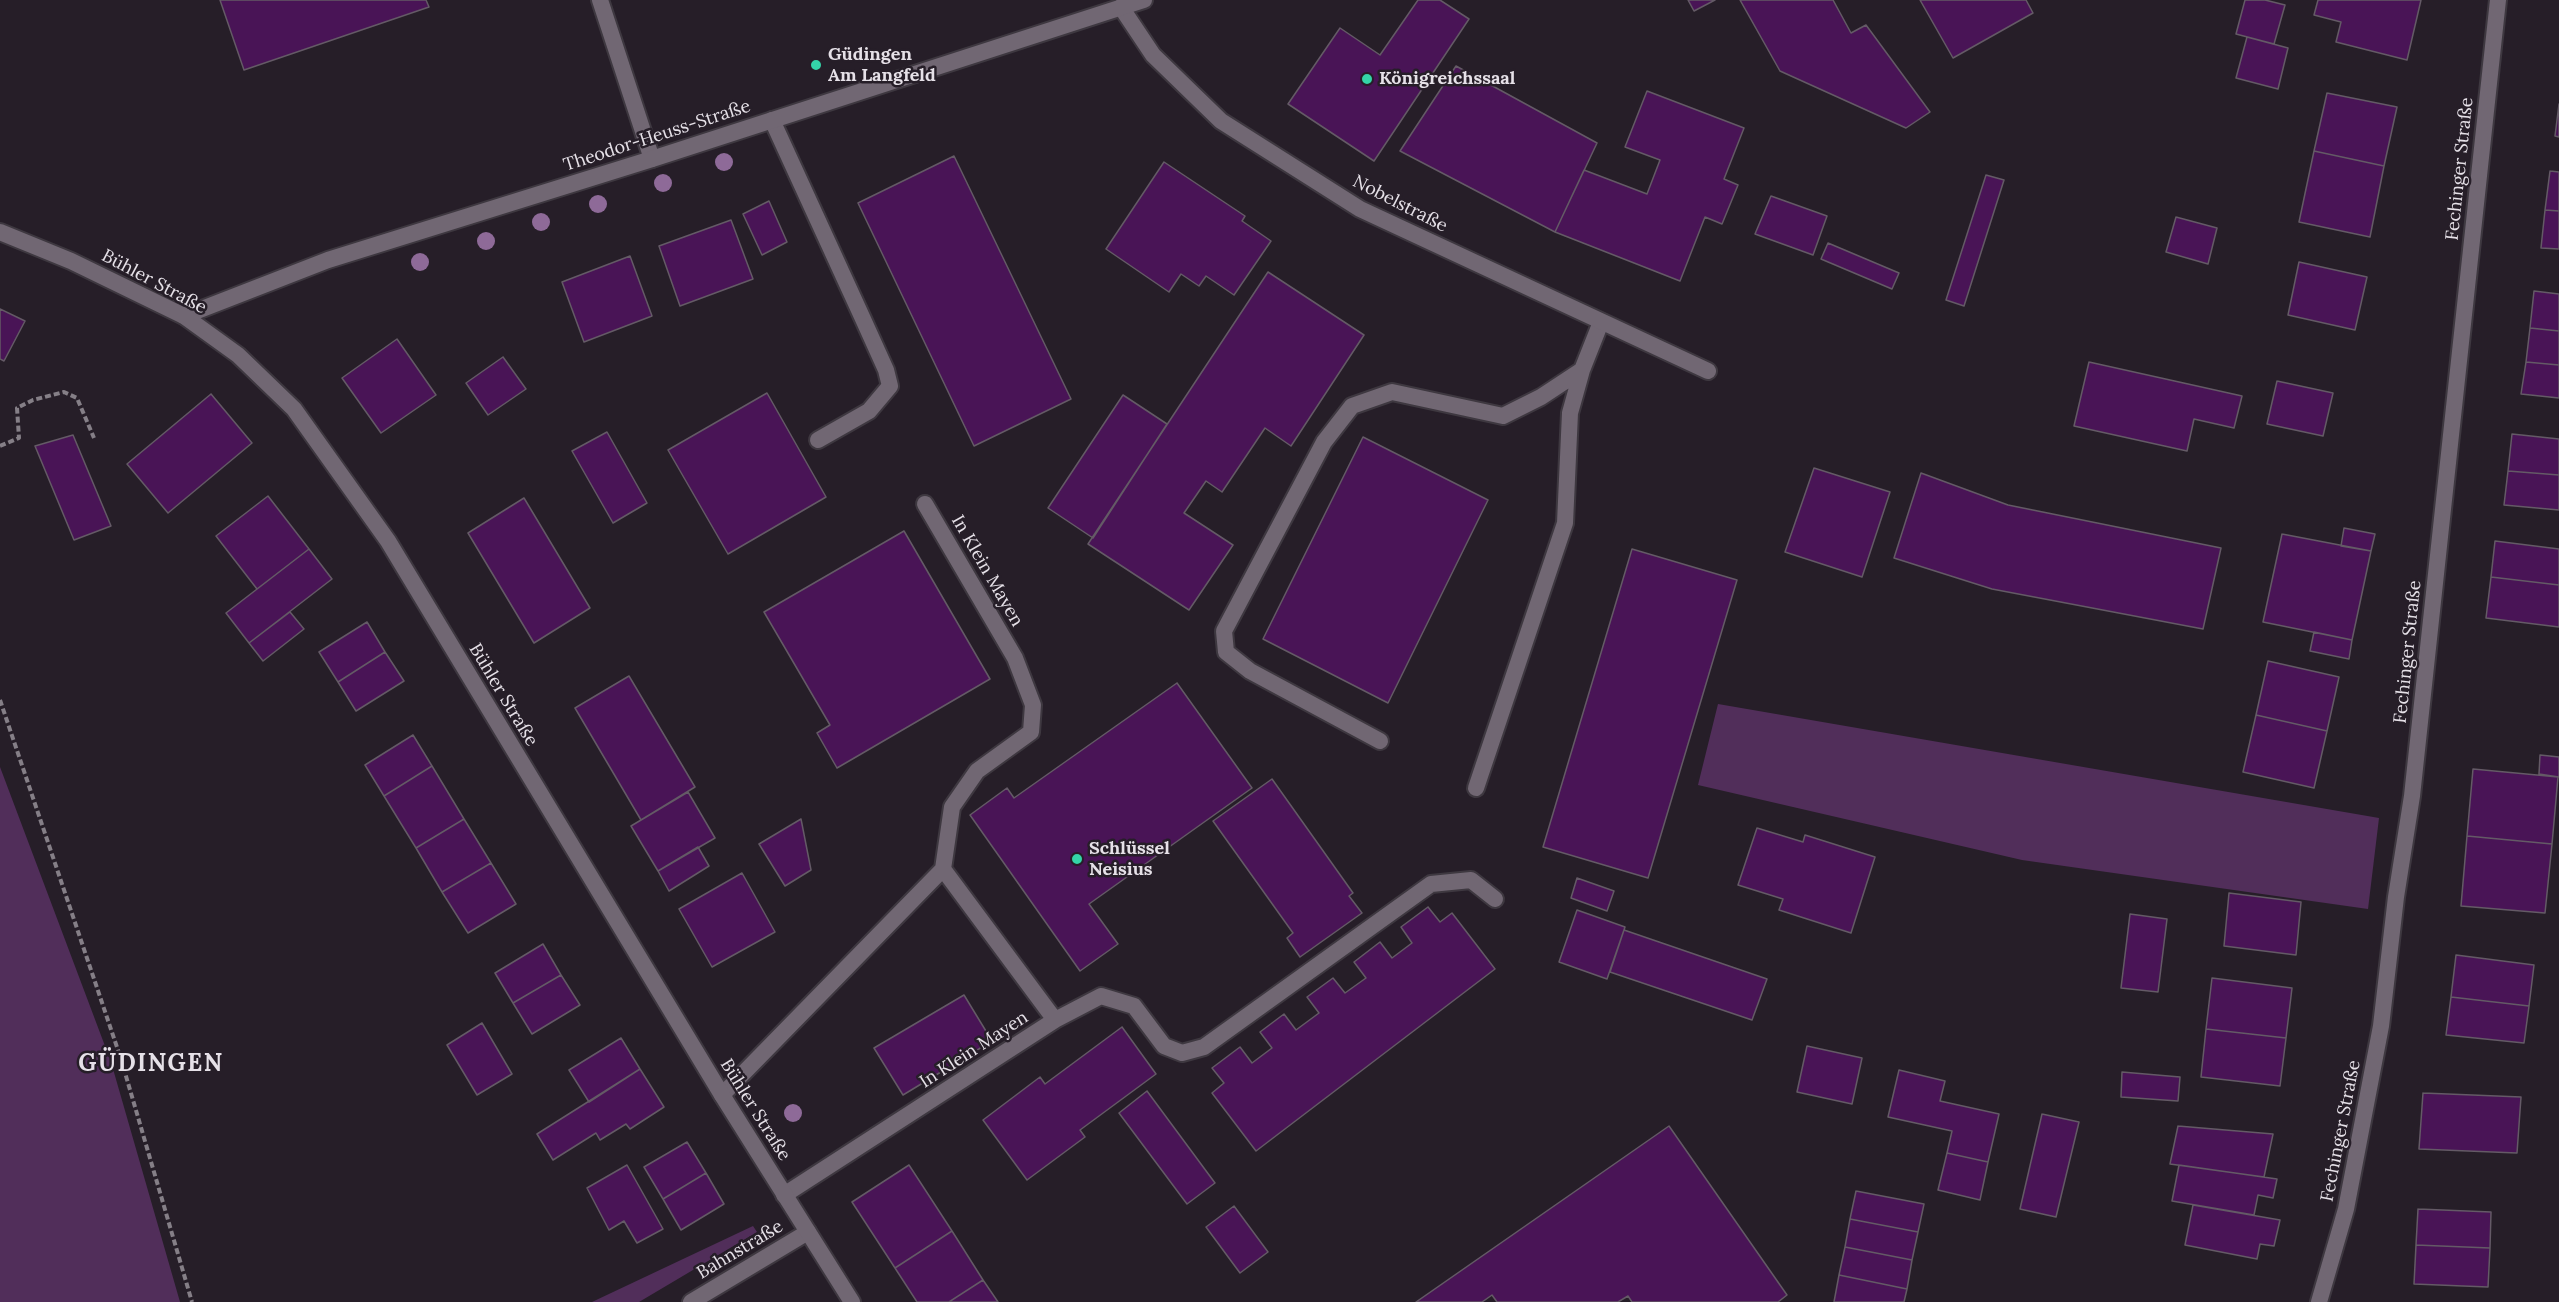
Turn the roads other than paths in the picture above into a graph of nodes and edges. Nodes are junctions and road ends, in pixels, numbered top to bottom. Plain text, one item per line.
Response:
1 (600, 0) edge
2 (1144, 0) edge
3 (2498, 0) edge
4 (1119, 4) edge
5 (772, 120) junction
6 (652, 159) junction
7 (0, 232) edge
8 (184, 316) junction
9 (1601, 322) junction
10 (1582, 370) junction
11 (1708, 371) dead end
12 (818, 440) dead end
13 (925, 504) dead end
14 (1380, 741) dead end
15 (1476, 788) dead end
16 (943, 869) junction
17 (1495, 899) dead end
18 (1055, 1020) junction
19 (722, 1095) junction
20 (784, 1195) junction
21 (808, 1232) junction
22 (691, 1302) edge
23 (852, 1302) edge
24 (2319, 1302) edge

1 - 6 street
2 - 4 street, Theodor-Heuss-Straße
3 - 24 street, Fechinger Straße
4 - 5 street, Theodor-Heuss-Straße
4 - 9 street, Nobelstraße
5 - 6 street, Theodor-Heuss-Straße
5 - 12 street
6 - 8 street, Theodor-Heuss-Straße
7 - 8 street, Bühler Straße
8 - 19 street, Bühler Straße
9 - 10 street
9 - 11 street, Nobelstraße
10 - 14 street
10 - 15 street
13 - 16 street, In Klein Mayen
16 - 18 street, In Klein Mayen
16 - 19 street
17 - 18 street
18 - 20 street, In Klein Mayen
19 - 20 street, Bühler Straße
20 - 21 street, Bühler Straße
21 - 22 street, Bahnstraße
21 - 23 street, Bühler Straße

